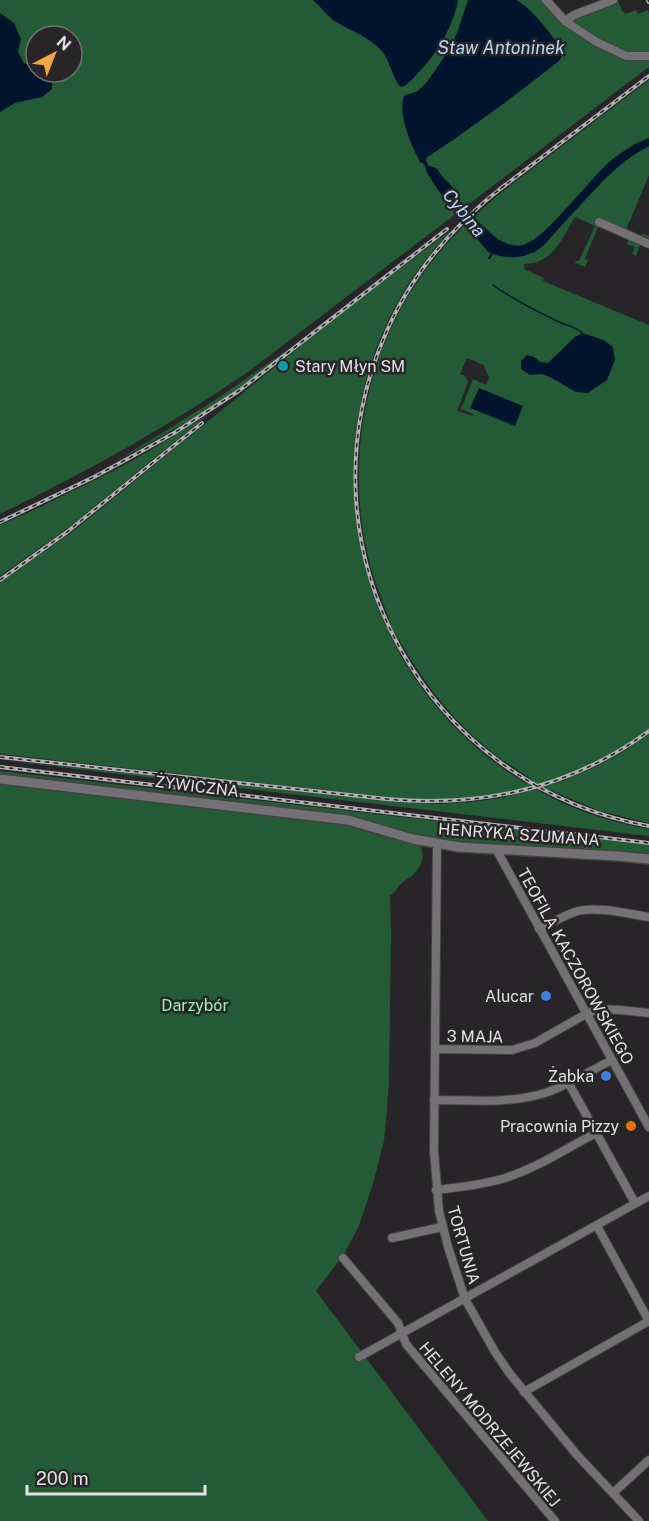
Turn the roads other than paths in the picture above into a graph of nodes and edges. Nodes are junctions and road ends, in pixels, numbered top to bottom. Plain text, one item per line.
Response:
1 (546, 0) edge
2 (613, 0) edge
3 (565, 21) junction
4 (649, 56) edge
5 (599, 222) dead end
6 (649, 244) edge
7 (0, 779) edge
8 (388, 832) joint
9 (437, 844) junction
10 (496, 849) junction
11 (649, 859) edge
12 (649, 917) edge
13 (539, 929) junction
14 (649, 1013) edge
15 (586, 1014) junction
16 (435, 1049) junction
17 (612, 1060) junction
18 (568, 1082) junction
19 (434, 1100) junction
20 (649, 1127) edge
21 (596, 1133) junction
22 (436, 1190) junction
23 (649, 1196) edge
24 (635, 1203) junction
25 (597, 1226) junction
26 (442, 1227) junction
27 (392, 1238) dead end
28 (343, 1258) dead end
29 (465, 1299) junction
30 (649, 1321) edge
31 (403, 1334) junction
32 (359, 1357) dead end
33 (524, 1392) junction
34 (649, 1460) edge
35 (613, 1493) junction
36 (555, 1521) edge
37 (639, 1521) edge

1 - 3 street
2 - 3 street
3 - 4 street
5 - 6 street
7 - 8 street, ŻYWICZNA
8 - 9 street, HENRYKA SZUMANA
9 - 10 street, HENRYKA SZUMANA
9 - 16 street, TORTUNIA
10 - 11 street, HENRYKA SZUMANA
10 - 13 street, TEOFILA KACZOROWSKIEGO
12 - 13 street
13 - 15 street, TEOFILA KACZOROWSKIEGO
14 - 15 street, 3 MAJA
15 - 16 street, 3 MAJA
15 - 17 street, TEOFILA KACZOROWSKIEGO
16 - 19 street, TORTUNIA
17 - 18 street
17 - 20 street, TEOFILA KACZOROWSKIEGO
18 - 19 street
18 - 21 street
19 - 22 street, TORTUNIA
21 - 22 street
21 - 24 street
22 - 26 street, TORTUNIA
23 - 24 street
24 - 25 street
25 - 29 street
25 - 30 street
26 - 27 street
26 - 29 street, TORTUNIA
28 - 31 street, HELENY MODRZEJEWSKIEJ
29 - 31 street
29 - 33 street, TORTUNIA
30 - 33 street
31 - 32 street
31 - 36 street, HELENY MODRZEJEWSKIEJ
33 - 35 street, TORTUNIA
34 - 35 street
35 - 37 street, TORTUNIA

